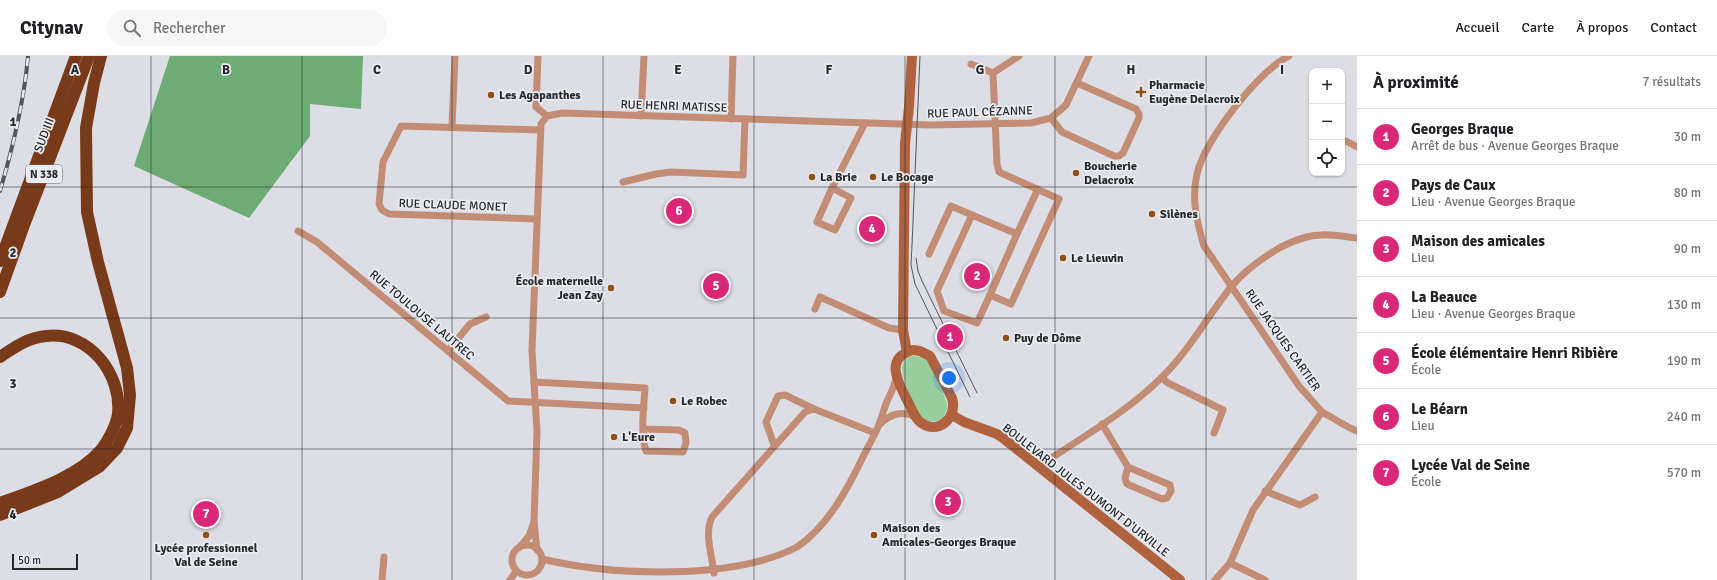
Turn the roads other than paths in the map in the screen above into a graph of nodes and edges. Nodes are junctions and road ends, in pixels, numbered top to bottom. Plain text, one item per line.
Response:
1 (76, 56) edge
2 (89, 56) edge
3 (101, 56) edge
4 (455, 56) edge
5 (538, 56) edge
6 (644, 56) edge
7 (734, 56) edge
8 (912, 56) edge
9 (1019, 56) edge
10 (1089, 56) edge
11 (1284, 57) edge
12 (971, 64) dead end
13 (993, 73) junction
14 (1077, 83) junction
15 (547, 116) junction
16 (641, 116) junction
17 (1051, 118) junction
18 (731, 119) junction
19 (745, 119) junction
20 (866, 123) junction
21 (907, 124) junction
22 (996, 124) junction
23 (452, 128) junction
24 (540, 130) junction
25 (1345, 142) edge
26 (1357, 147) edge
27 (623, 182) dead end
28 (832, 188) junction
29 (1038, 190) junction
30 (972, 215) junction
31 (536, 219) junction
32 (298, 231) dead end
33 (1017, 234) junction
34 (1357, 238) edge
35 (929, 254) dead end
36 (0, 261) edge
37 (1232, 286) junction
38 (0, 292) edge
39 (990, 295) junction
40 (815, 309) dead end
41 (486, 317) dead end
42 (903, 330) junction
43 (448, 351) junction
44 (907, 352) junction
45 (0, 357) edge
46 (896, 376) junction
47 (1162, 378) junction
48 (534, 382) junction
49 (536, 402) junction
50 (644, 408) junction
51 (814, 409) junction
52 (1322, 412) junction
53 (952, 415) junction
54 (916, 417) junction
55 (1102, 424) junction
56 (644, 428) junction
57 (876, 430) junction
58 (1357, 430) edge
59 (1214, 433) dead end
60 (774, 445) junction
61 (1038, 467) junction
62 (1128, 468) junction
63 (1265, 491) junction
64 (1315, 497) dead end
65 (0, 503) edge
66 (0, 514) edge
67 (534, 522) junction
68 (520, 547) junction
69 (537, 550) junction
70 (384, 557) dead end
71 (542, 559) junction
72 (1230, 563) junction
73 (516, 571) junction
74 (714, 573) junction
75 (532, 577) edge
76 (382, 580) edge
77 (510, 580) edge
78 (1180, 580) edge
79 (1215, 580) edge
80 (1265, 580) edge

1 - 36 highway, SUD III / N 338
2 - 38 highway, SUD III / N 338
3 - 66 highway
4 - 23 street
5 - 15 street
6 - 16 street
7 - 18 street
8 - 21 street
9 - 13 street
10 - 14 street, RUE PAUL CÉZANNE
11 - 37 street, RUE JACQUES CARTIER
12 - 13 street
13 - 22 street
14 - 17 street, RUE PAUL CÉZANNE
14 - 17 street
15 - 16 street, RUE HENRI MATISSE
15 - 24 street
16 - 18 street, RUE HENRI MATISSE
17 - 22 street, RUE PAUL CÉZANNE
18 - 19 street, RUE HENRI MATISSE
19 - 20 street, RUE HENRI MATISSE
19 - 27 street
20 - 21 street, RUE HENRI MATISSE
20 - 28 street
21 - 22 street, RUE PAUL CÉZANNE
21 - 42 street
22 - 29 street
23 - 24 street, RUE CLAUDE MONET
23 - 31 street, RUE CLAUDE MONET
24 - 31 street
25 - 26 street
28 - 28 street
29 - 33 street
29 - 39 street
30 - 33 street
30 - 35 street
30 - 39 street
31 - 48 street
32 - 43 street, RUE TOULOUSE LAUTREC
33 - 39 street
34 - 37 street
37 - 47 street
37 - 52 street, RUE JACQUES CARTIER
40 - 42 street
41 - 43 street
42 - 44 street
43 - 49 street, RUE TOULOUSE LAUTREC
44 - 46 street
44 - 53 street
45 - 65 highway
46 - 54 street
46 - 57 street
47 - 55 street
47 - 59 street
48 - 49 street
48 - 50 street
49 - 50 street, RUE TOULOUSE LAUTREC
49 - 67 street
50 - 56 street
51 - 57 street
51 - 60 street
51 - 60 street
52 - 58 street, RUE JACQUES CARTIER
52 - 63 street
53 - 54 street
53 - 61 street, BOULEVARD JULES DUMONT D'URVILLE
54 - 57 street
55 - 61 street
55 - 62 street
56 - 56 street
57 - 74 street
60 - 74 street
61 - 78 street, BOULEVARD JULES DUMONT D'URVILLE
62 - 62 street
63 - 64 street
63 - 72 street
67 - 68 street
67 - 69 street
68 - 69 street
68 - 73 street
69 - 71 street
70 - 76 street
71 - 74 street
71 - 75 street
72 - 79 street
72 - 80 street
73 - 75 street
73 - 77 street

